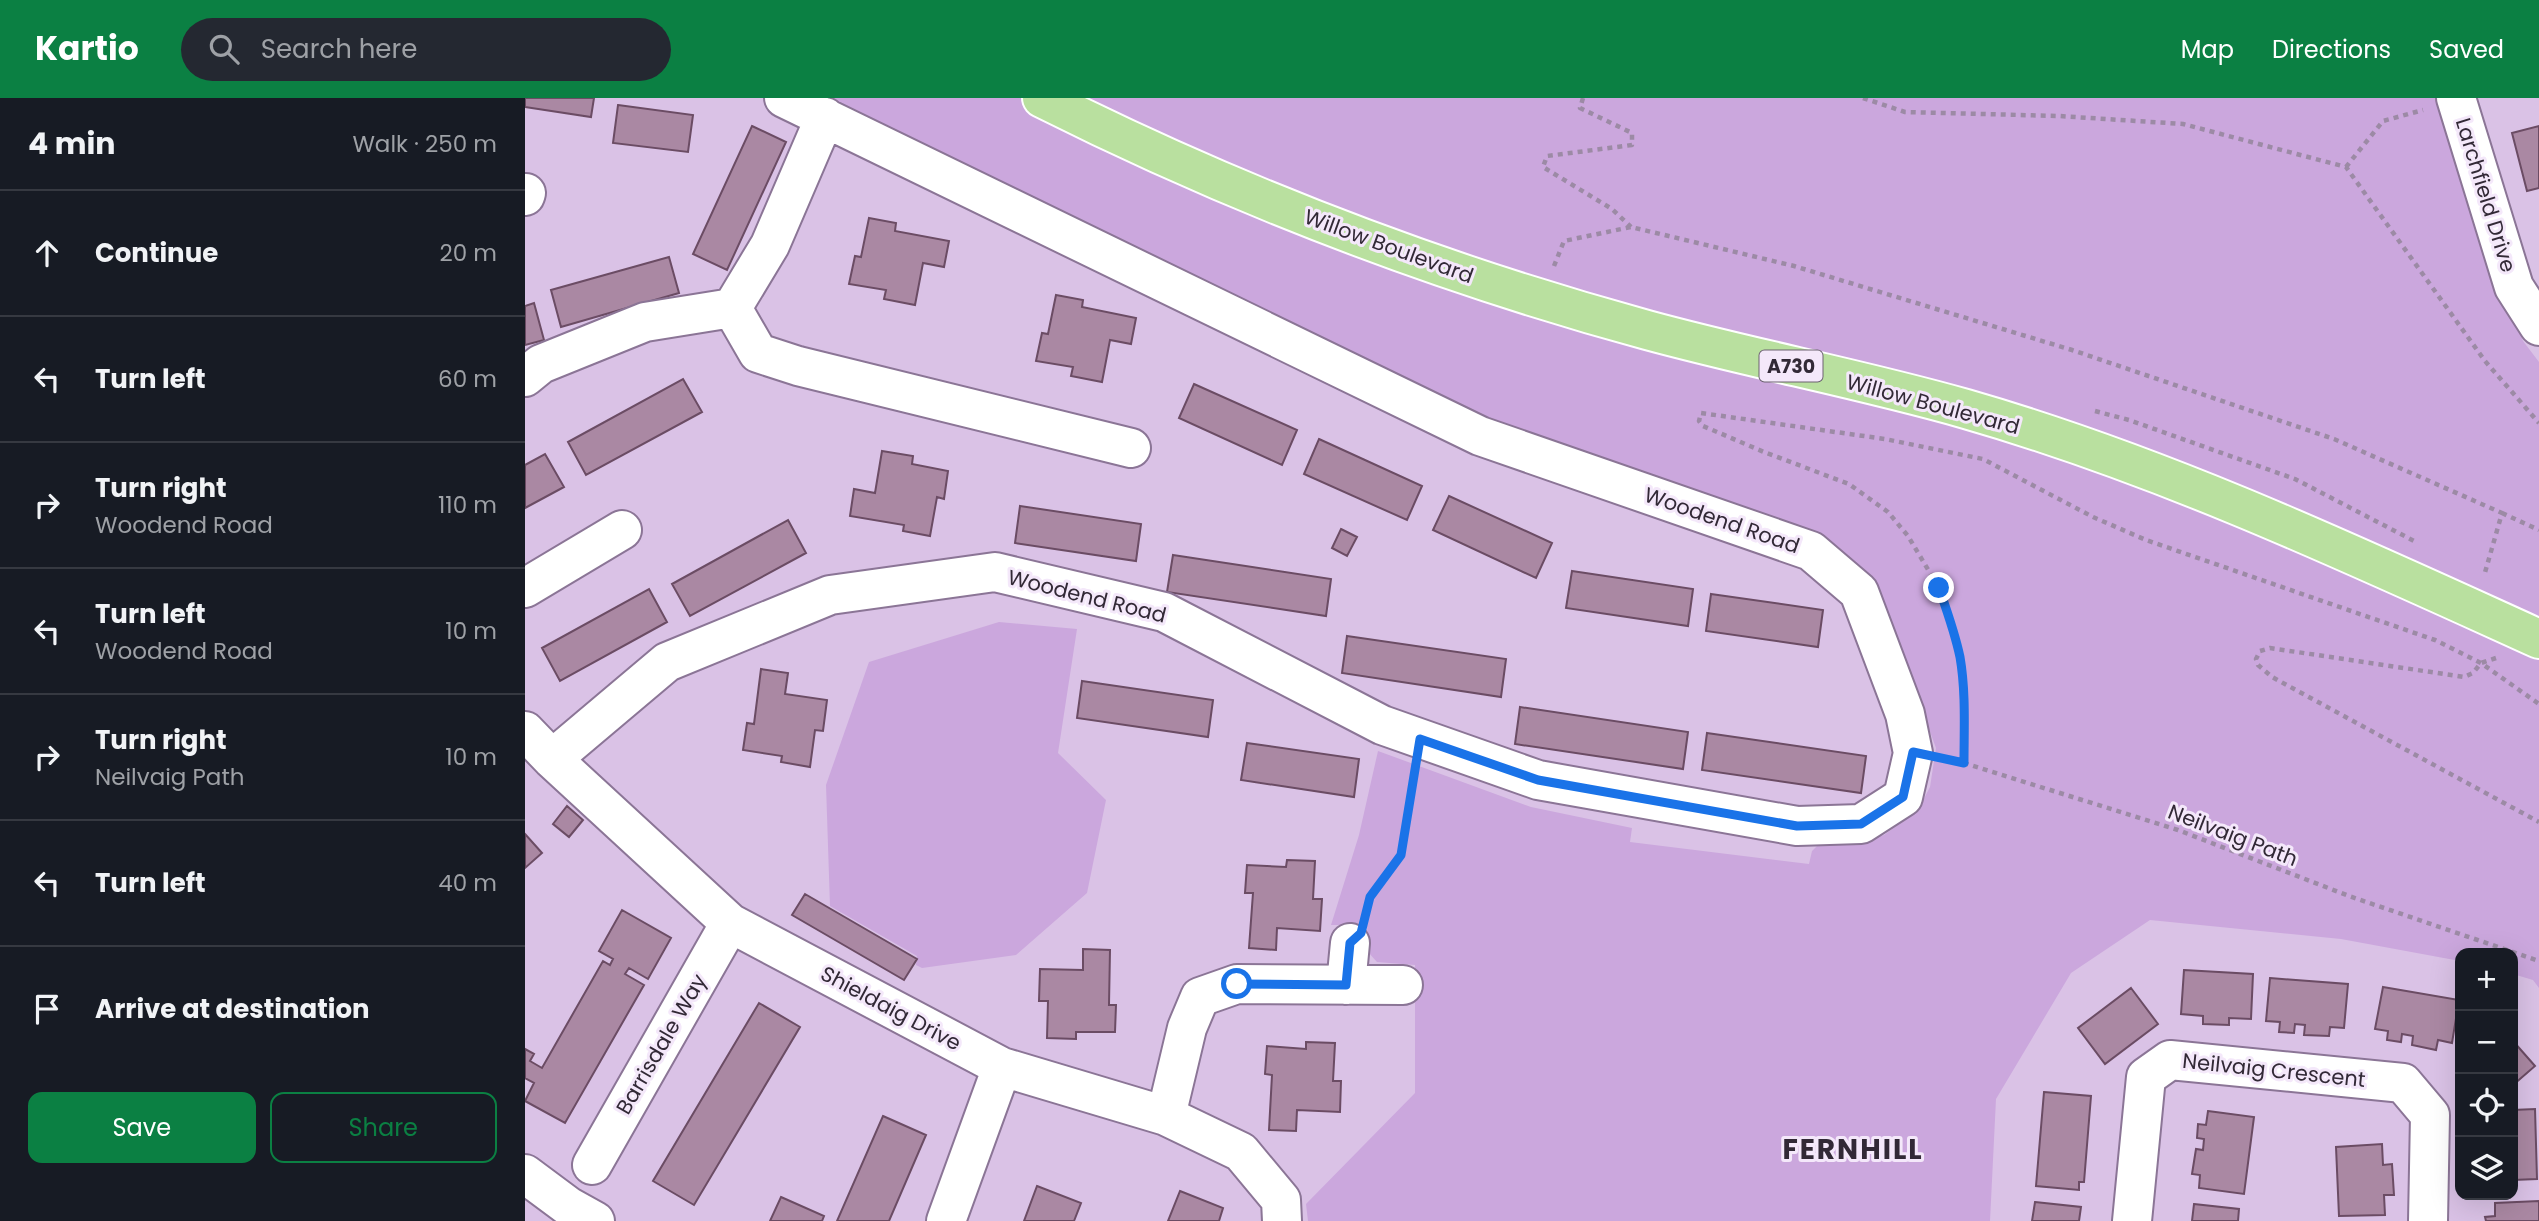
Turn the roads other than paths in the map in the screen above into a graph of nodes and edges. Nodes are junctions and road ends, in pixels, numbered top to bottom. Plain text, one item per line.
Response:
1 (784, 98) edge
2 (1042, 98) edge
3 (2456, 99) edge
4 (825, 117) junction
5 (732, 308) junction
6 (2539, 326) edge
7 (525, 377) edge
8 (1131, 448) dead end
9 (622, 530) dead end
10 (525, 587) edge
11 (2539, 639) edge
12 (525, 731) edge
13 (552, 759) junction
14 (730, 923) junction
15 (1350, 943) road end
16 (1346, 985) junction
17 (1403, 985) dead end
18 (1002, 1067) junction
19 (1166, 1116) junction
20 (592, 1165) dead end
21 (525, 1174) edge
22 (595, 1221) edge
23 (946, 1221) edge
24 (1282, 1221) edge
25 (2132, 1221) edge
26 (2428, 1221) edge

1 - 4 street, Woodend Road
2 - 11 main road, Willow Boulevard / A730
3 - 6 street, Larchfield Drive
4 - 5 street
4 - 13 street, Woodend Road
5 - 7 street
5 - 8 street
9 - 10 street
12 - 13 street, Shieldaig Drive
13 - 14 street, Shieldaig Drive
14 - 18 street, Shieldaig Drive
14 - 20 street, Barrisdale Way
15 - 16 street
16 - 17 street
16 - 19 street
18 - 19 street, Shieldaig Drive
18 - 23 street
19 - 24 street, Shieldaig Drive
21 - 22 street
25 - 26 street, Neilvaig Crescent

